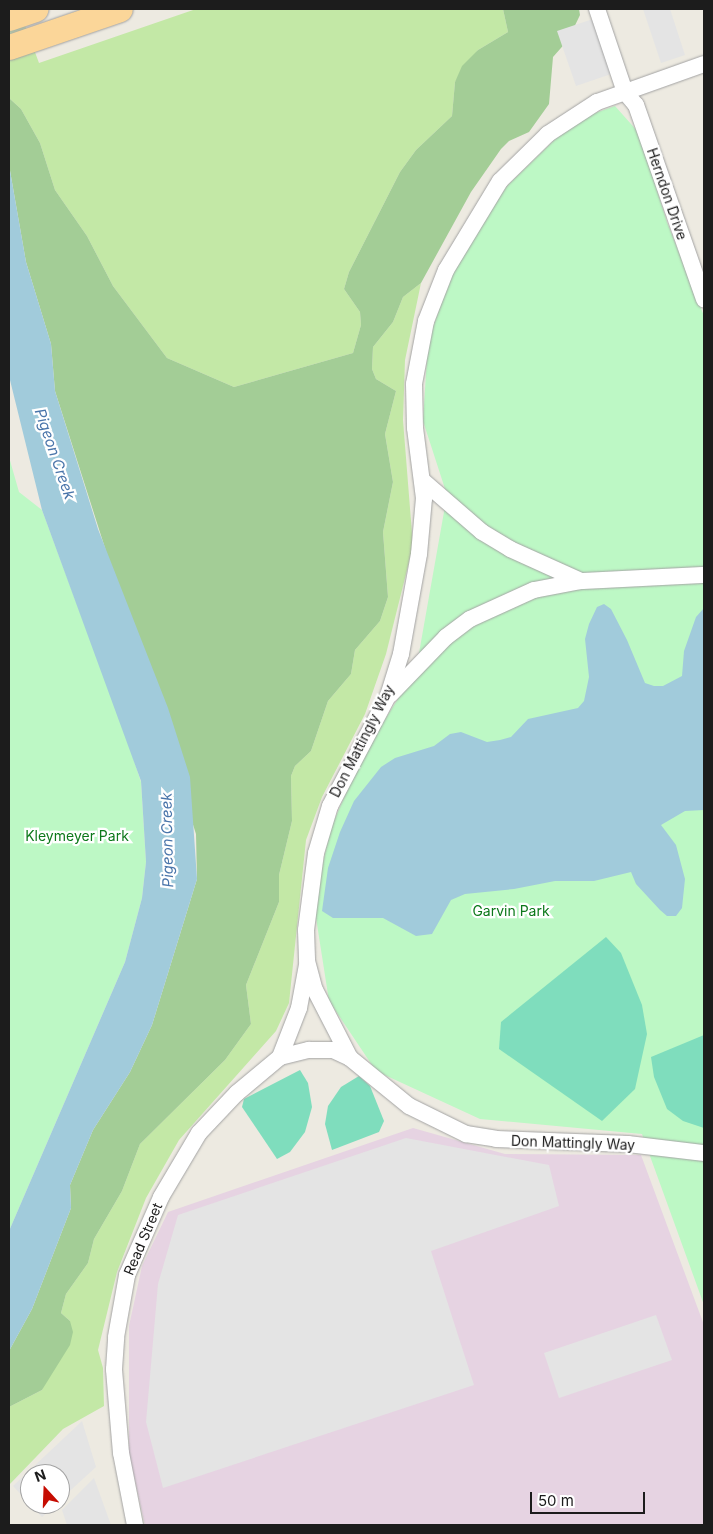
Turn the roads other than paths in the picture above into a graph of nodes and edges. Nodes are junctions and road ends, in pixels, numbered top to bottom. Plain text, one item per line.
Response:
1 (35, 9) edge
2 (120, 9) edge
3 (598, 9) edge
4 (9, 18) edge
5 (9, 47) edge
6 (704, 64) edge
7 (625, 92) junction
8 (704, 299) edge
9 (422, 480) junction
10 (704, 575) edge
11 (581, 581) junction
12 (388, 696) junction
13 (307, 962) junction
14 (280, 1057) junction
15 (350, 1058) junction
16 (704, 1153) edge
17 (135, 1525) edge

1 - 4 main road
2 - 5 main road
3 - 7 street, Herndon Drive
6 - 7 street, Don Mattingly Way
7 - 8 street, Herndon Drive
7 - 9 street, Don Mattingly Way
9 - 11 street
9 - 12 street, Don Mattingly Way
10 - 11 street
11 - 12 street
12 - 13 street, Don Mattingly Way
13 - 14 street, Read Street
13 - 15 street, Don Mattingly Way
14 - 15 street, Read Street
14 - 17 street, Read Street
15 - 16 street, Don Mattingly Way

